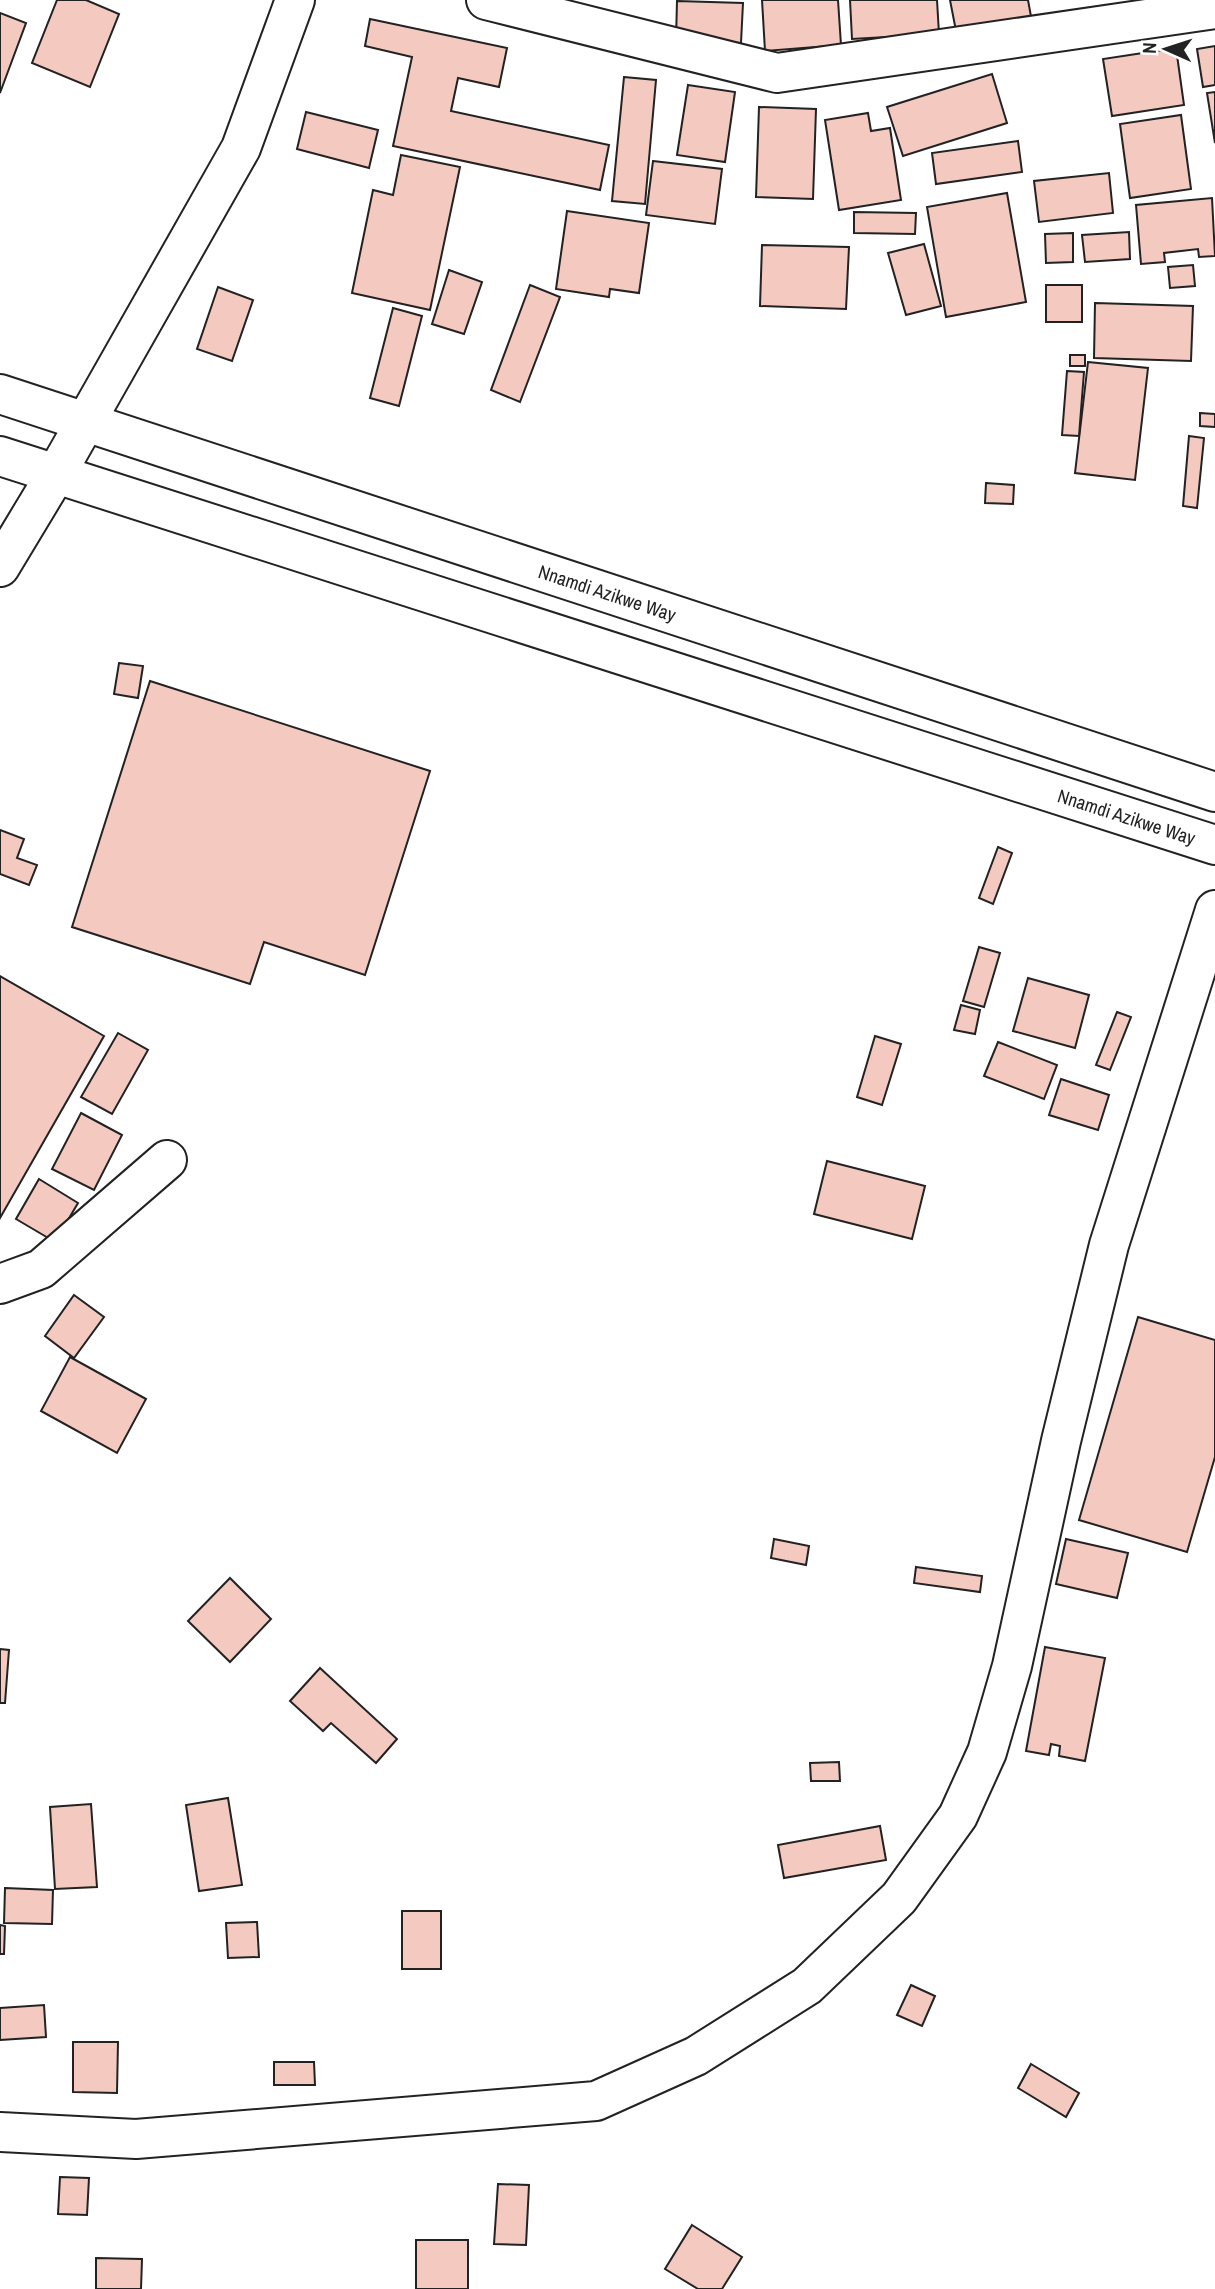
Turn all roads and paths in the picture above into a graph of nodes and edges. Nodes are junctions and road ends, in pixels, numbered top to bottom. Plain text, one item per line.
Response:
1 (295, 0) edge
2 (486, 0) edge
3 (1215, 9) edge
4 (0, 394) edge
5 (85, 422) junction
6 (0, 456) edge
7 (56, 474) junction
8 (0, 567) edge
9 (1215, 792) edge
10 (1215, 845) edge
11 (1215, 910) edge
12 (167, 1160) dead end
13 (0, 1284) edge
14 (0, 2132) edge

1 - 5 main road
2 - 3 main road
4 - 5 main road, Nnamdi Azikwe Way
5 - 7 main road
5 - 9 main road, Nnamdi Azikwe Way
6 - 7 main road, Nnamdi Azikwe Way
7 - 8 main road
7 - 10 main road, Nnamdi Azikwe Way
11 - 14 main road
12 - 13 main road

